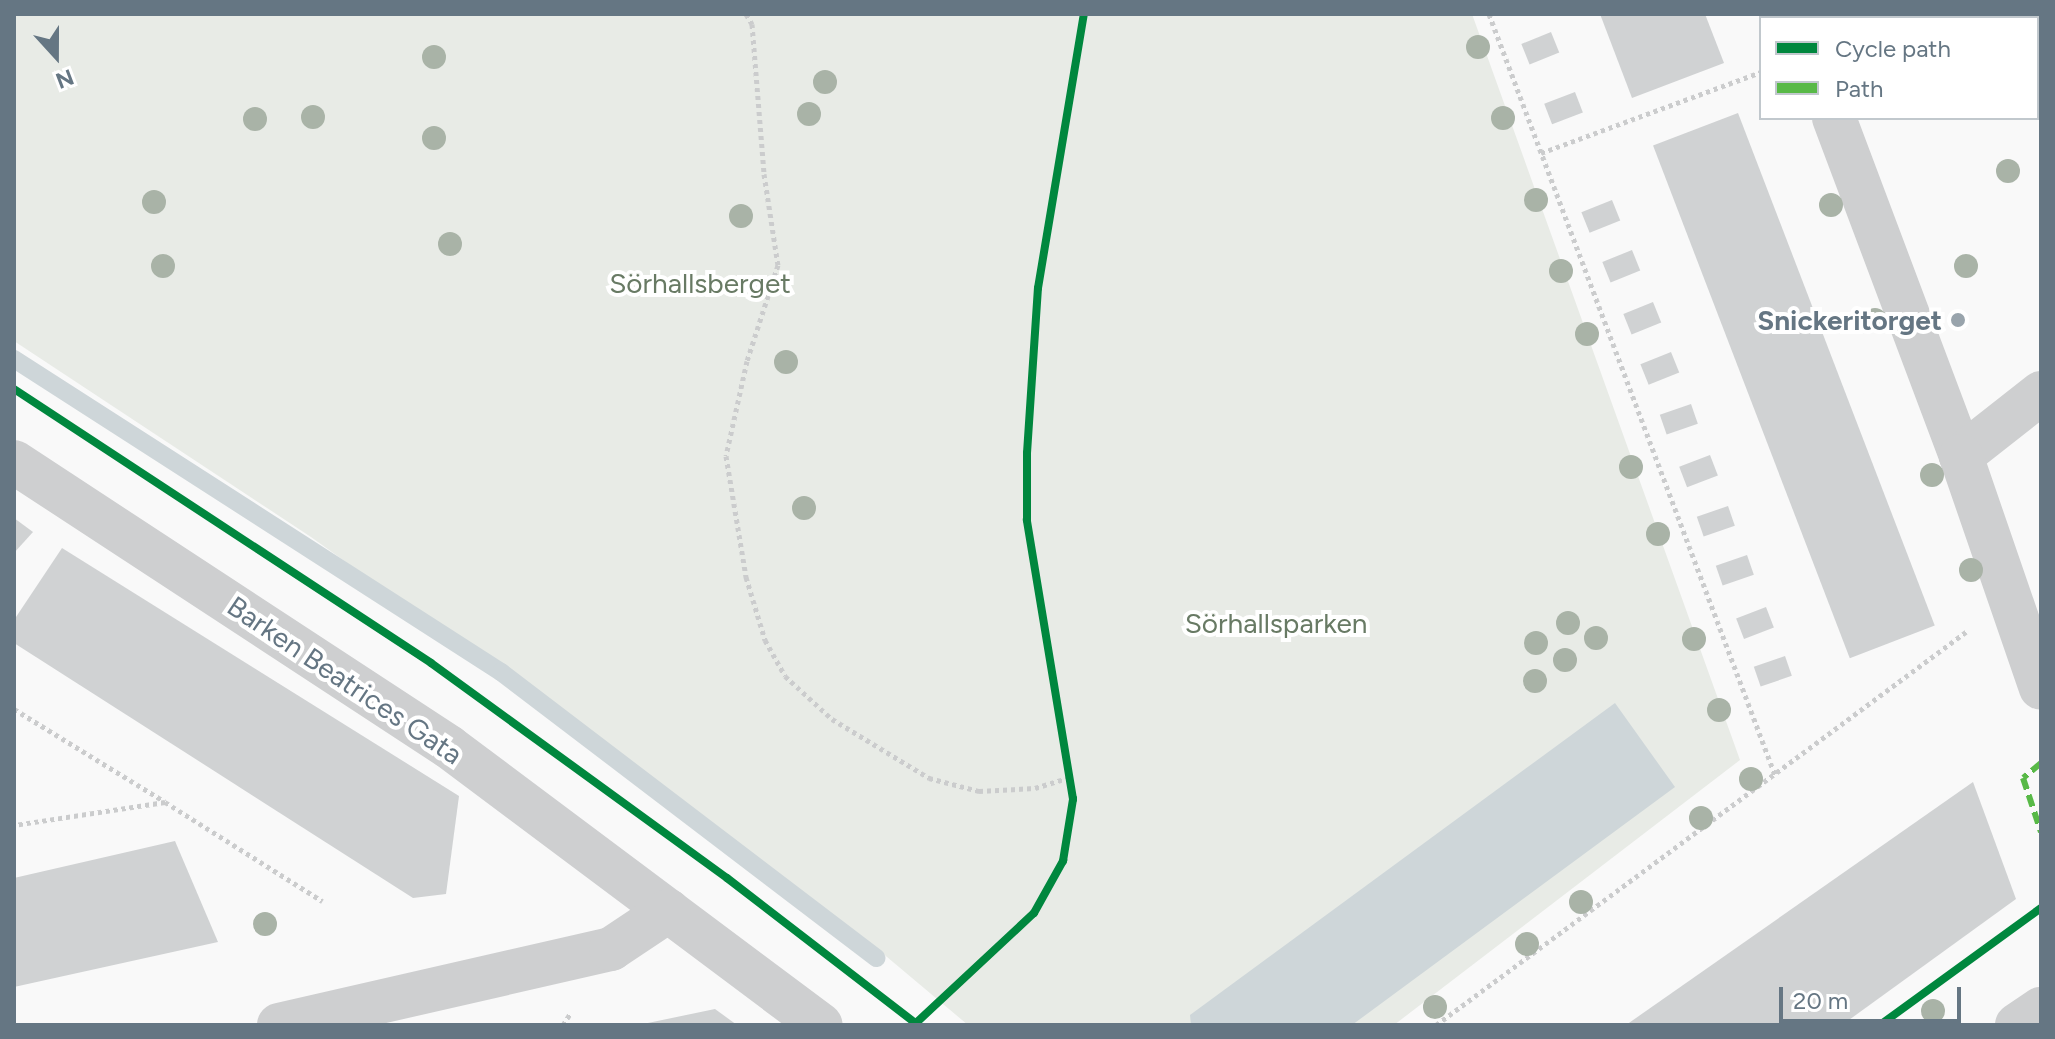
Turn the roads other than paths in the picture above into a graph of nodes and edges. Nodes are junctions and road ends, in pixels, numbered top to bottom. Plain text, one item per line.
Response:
1 (1835, 120) edge
2 (2041, 393) edge
3 (1961, 456) junction
4 (14, 462) edge
5 (2041, 688) edge
6 (668, 911) junction
7 (2041, 1009) edge
8 (279, 1025) edge
9 (820, 1025) edge
10 (2017, 1025) edge

1 - 3 street
2 - 3 street
3 - 5 street
4 - 6 street, Barken Beatrices Gata
6 - 8 street
6 - 9 street, Barken Beatrices Gata
7 - 10 street

